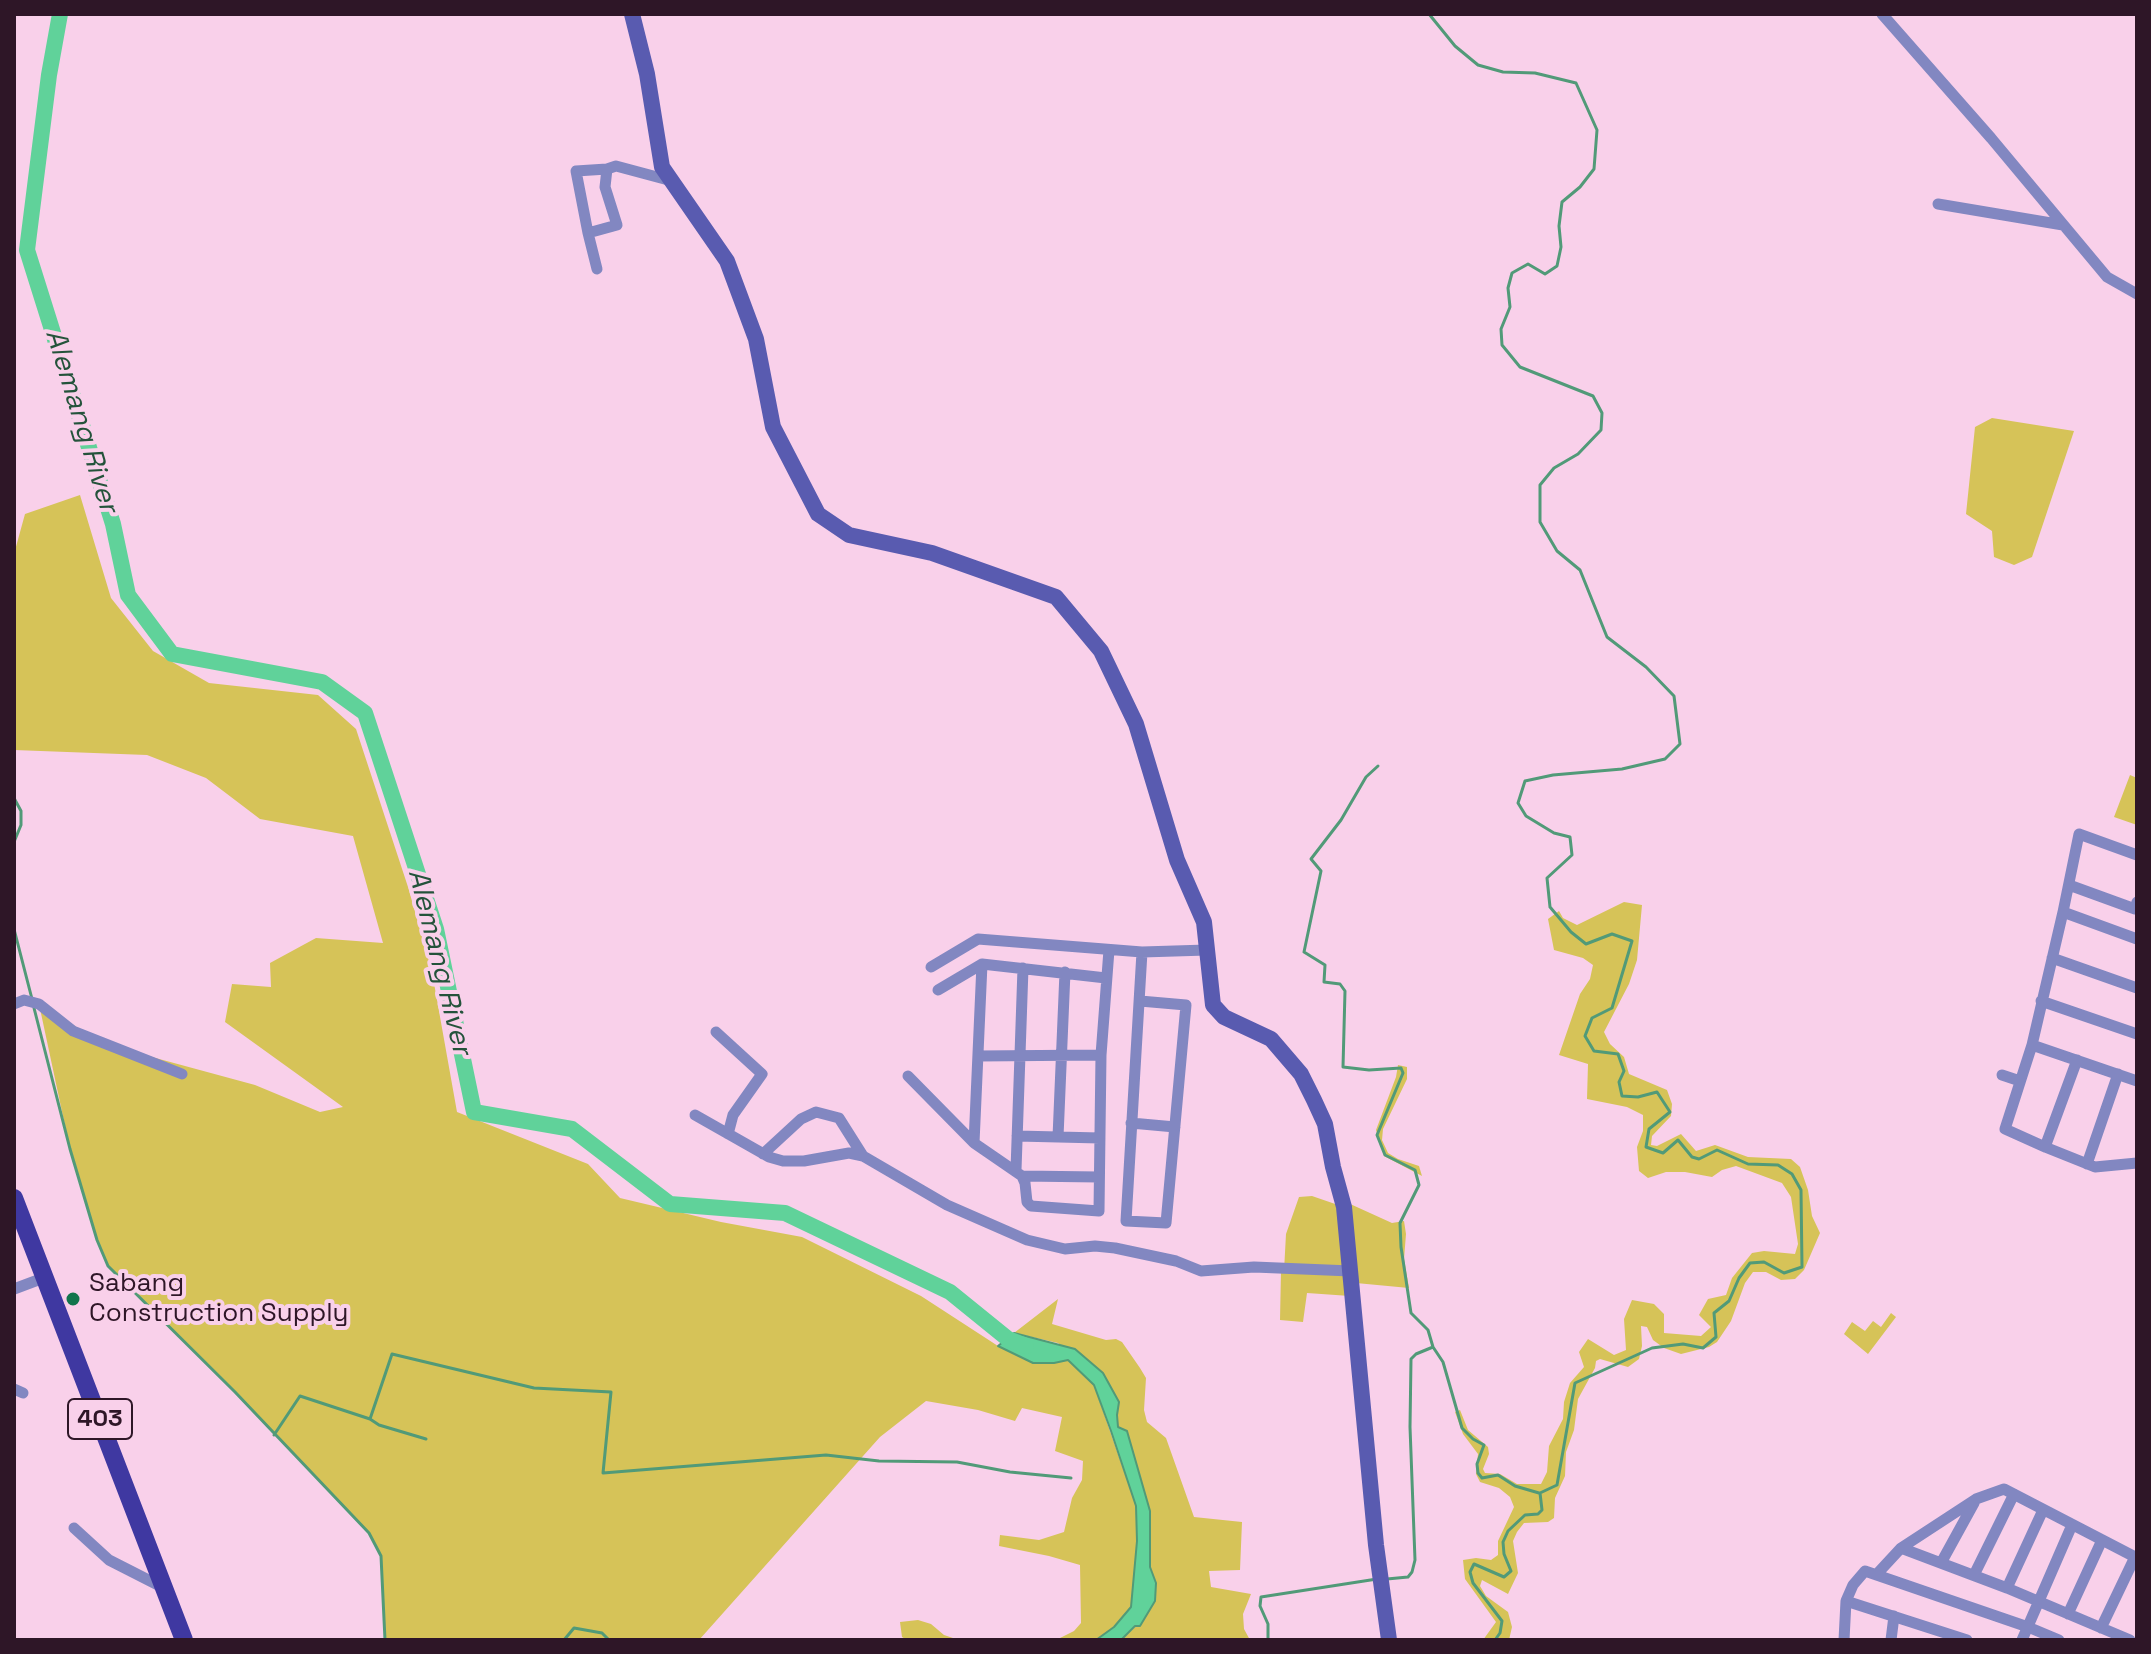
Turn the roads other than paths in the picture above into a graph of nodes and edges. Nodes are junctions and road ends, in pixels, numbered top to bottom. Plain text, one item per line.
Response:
1 (632, 14) edge
2 (1882, 14) edge
3 (607, 169) junction
4 (672, 181) junction
5 (1938, 204) dead end
6 (2063, 225) junction
7 (588, 233) junction
8 (597, 269) dead end
9 (2137, 294) edge
10 (2137, 855) edge
11 (2069, 885) junction
12 (2137, 902) edge
13 (2063, 912) junction
14 (2137, 939) edge
15 (1109, 950) junction
16 (1207, 950) junction
17 (1142, 952) junction
18 (2052, 958) junction
19 (982, 964) junction
20 (931, 967) dead end
21 (1023, 968) junction
22 (1065, 972) junction
23 (1106, 978) junction
24 (2137, 988) edge
25 (938, 990) dead end
26 (1140, 1001) junction
27 (2041, 1001) junction
28 (14, 1004) edge
29 (716, 1032) dead end
30 (2137, 1034) edge
31 (2032, 1045) junction
32 (1101, 1055) junction
33 (978, 1056) junction
34 (1018, 1056) junction
35 (1061, 1057) junction
36 (2077, 1060) junction
37 (182, 1074) dead end
38 (2118, 1074) junction
39 (2002, 1075) dead end
40 (908, 1076) dead end
41 (2020, 1081) junction
42 (2137, 1081) edge
43 (695, 1115) dead end
44 (1131, 1123) junction
45 (1175, 1127) junction
46 (728, 1134) junction
47 (1017, 1136) junction
48 (1058, 1137) junction
49 (1100, 1138) junction
50 (974, 1143) junction
51 (2045, 1147) junction
52 (763, 1154) junction
53 (863, 1156) junction
54 (2137, 1162) edge
55 (2087, 1164) junction
56 (1019, 1173) junction
57 (1099, 1177) junction
58 (18, 1216) edge
59 (1351, 1271) junction
60 (46, 1277) junction
61 (14, 1289) edge
62 (2014, 1494) junction
63 (1976, 1499) junction
64 (2043, 1510) junction
65 (2072, 1525) junction
66 (74, 1528) dead end
67 (2102, 1540) junction
68 (1901, 1548) junction
69 (2136, 1558) edge
70 (1941, 1563) junction
71 (1876, 1575) junction
72 (1974, 1575) junction
73 (165, 1588) junction
74 (2007, 1588) junction
75 (1846, 1601) junction
76 (2038, 1601) junction
77 (2068, 1614) junction
78 (1894, 1616) junction
79 (2028, 1627) junction
80 (2101, 1628) junction
81 (2137, 1631) edge
82 (184, 1640) edge
83 (1389, 1640) edge
84 (1844, 1640) edge
85 (1891, 1640) edge
86 (1967, 1640) edge
87 (2022, 1640) edge
88 (2059, 1640) edge
89 (2131, 1640) edge

1 - 4 street
2 - 6 street
3 - 4 street
3 - 7 street
3 - 7 street
4 - 16 street
5 - 6 street
6 - 9 street
7 - 8 street
10 - 11 street
11 - 12 street
11 - 13 street
13 - 14 street
13 - 18 street
15 - 17 street
15 - 20 street
15 - 23 street
16 - 17 street
16 - 59 street
17 - 26 street
18 - 24 street
18 - 27 street
19 - 21 street
19 - 25 street
19 - 33 street
21 - 22 street
21 - 34 street
22 - 23 street
22 - 35 street
23 - 32 street
26 - 44 street
26 - 45 street
27 - 30 street
27 - 31 street
28 - 37 street
29 - 46 street
31 - 36 street
31 - 41 street
32 - 35 street
32 - 49 street
33 - 34 street
33 - 50 street
34 - 35 street
34 - 47 street
35 - 48 street
36 - 38 street
36 - 51 street
38 - 42 street
38 - 55 street
39 - 41 street
40 - 50 street
41 - 51 street
43 - 46 street
44 - 45 street
44 - 45 street
46 - 52 street
47 - 48 street
47 - 56 street
48 - 49 street
49 - 57 street
50 - 56 street
51 - 55 street
52 - 53 street
52 - 53 street
53 - 59 street
54 - 55 street
56 - 57 street
56 - 57 street
58 - 60 main road, 403
59 - 83 street
60 - 61 street
60 - 73 main road, 403
62 - 63 street
62 - 64 street
62 - 72 street
63 - 68 street
63 - 70 street
64 - 65 street
64 - 74 street
65 - 67 street
65 - 76 street
66 - 73 street
67 - 69 street
67 - 77 street
68 - 70 street
68 - 71 street
69 - 80 street
70 - 72 street
71 - 75 street
71 - 79 street
72 - 74 street
73 - 82 main road, 403
74 - 76 street
75 - 78 street
75 - 84 street
76 - 77 street
76 - 79 street
77 - 80 street
78 - 85 street
78 - 86 street
79 - 87 street
79 - 88 street
80 - 89 street
81 - 89 street

